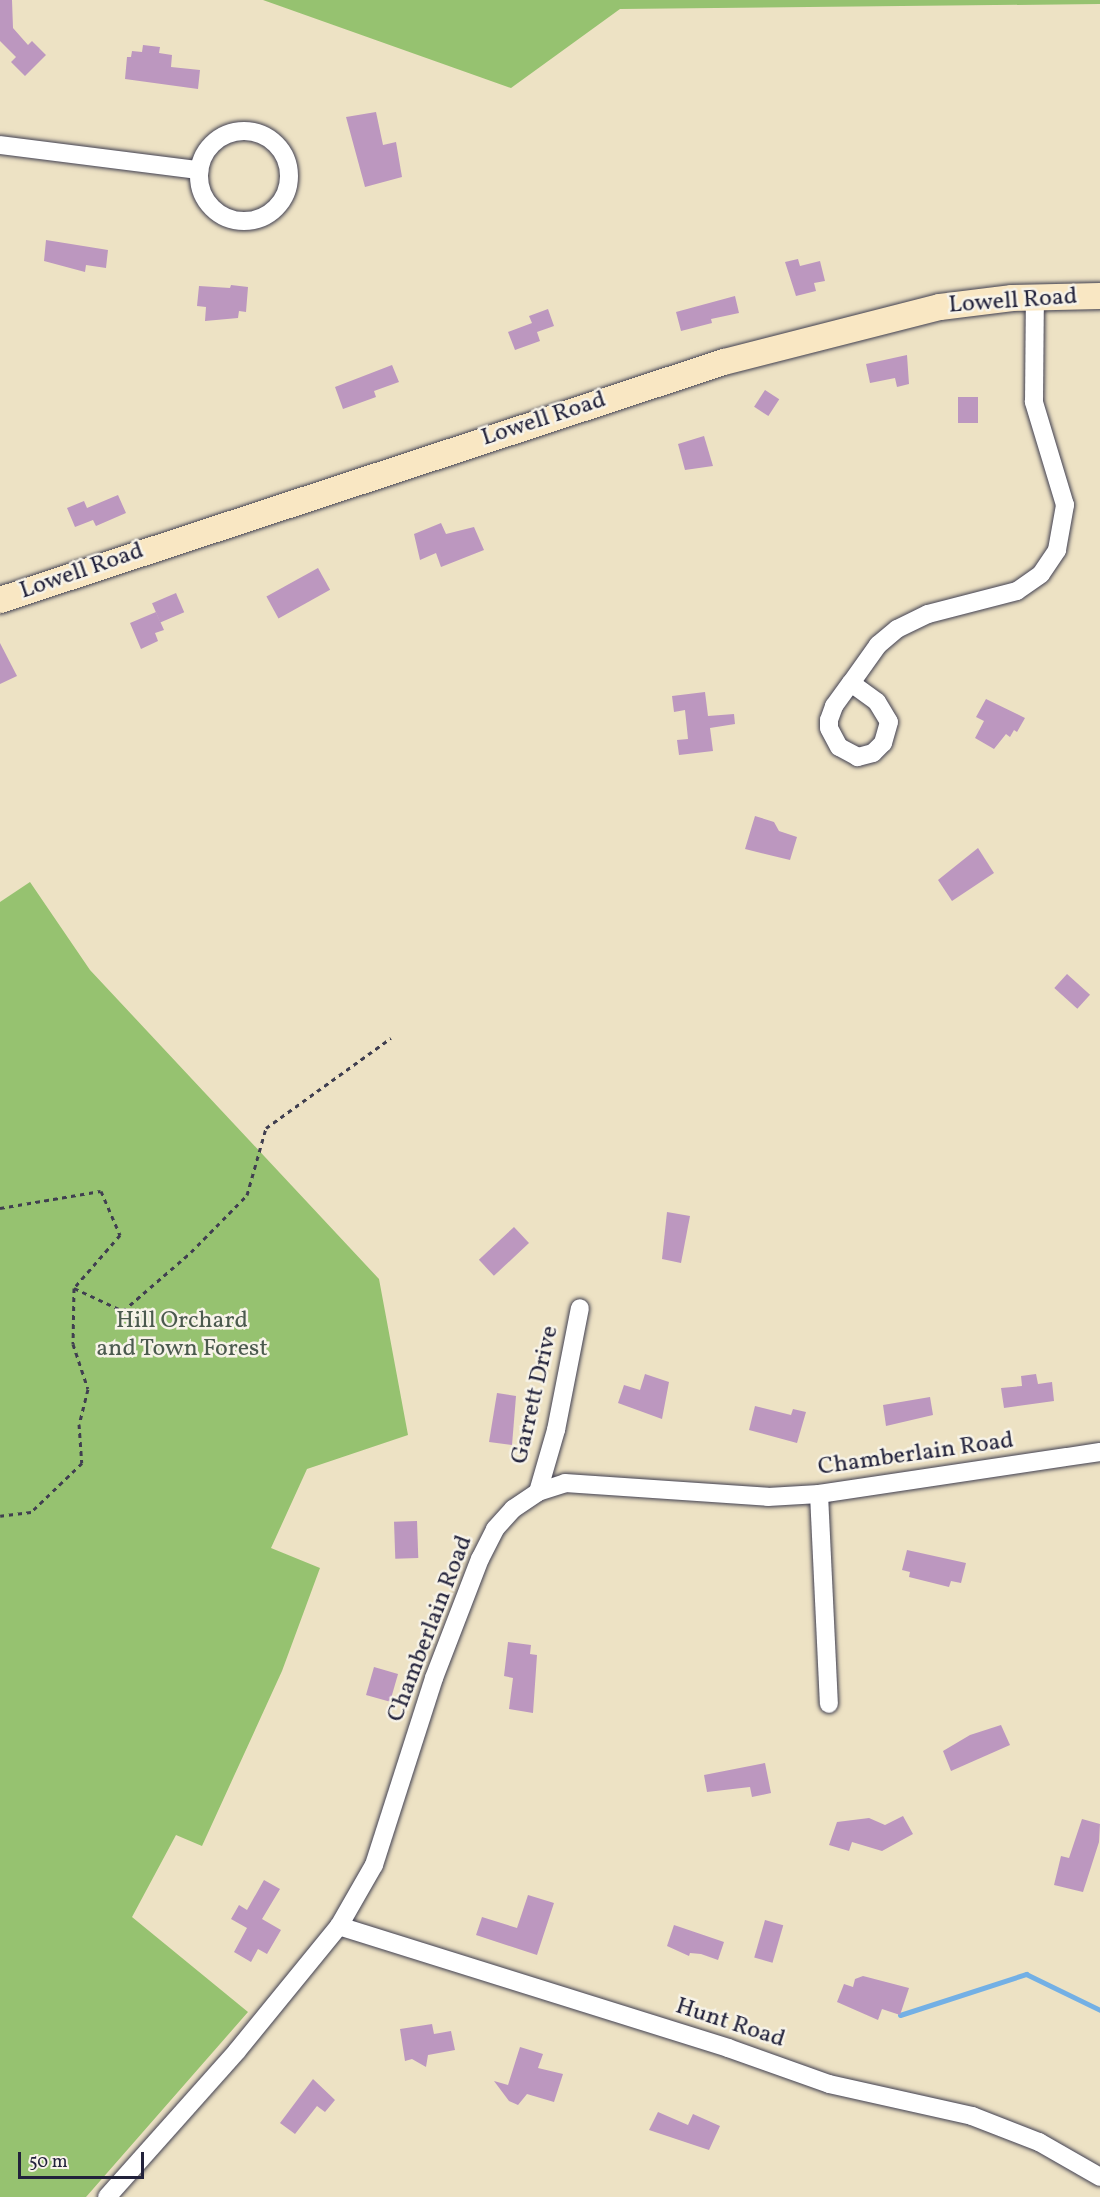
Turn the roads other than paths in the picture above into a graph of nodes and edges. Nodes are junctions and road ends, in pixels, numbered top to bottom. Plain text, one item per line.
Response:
1 (0, 145) edge
2 (199, 170) junction
3 (1100, 296) edge
4 (1035, 297) junction
5 (0, 600) edge
6 (851, 683) dead end
7 (580, 1308) dead end
8 (1100, 1452) edge
9 (538, 1492) junction
10 (819, 1494) junction
11 (829, 1704) dead end
12 (339, 1926) junction
13 (1100, 2177) edge
14 (107, 2197) edge

1 - 2 street
2 - 2 street
3 - 4 street, Lowell Road
4 - 5 street, Lowell Road
4 - 6 street
7 - 9 street, Garrett Drive
8 - 10 street, Chamberlain Road
9 - 10 street, Chamberlain Road
9 - 12 street, Chamberlain Road
10 - 11 street
12 - 13 street, Hunt Road
12 - 14 street, Chamberlain Road

